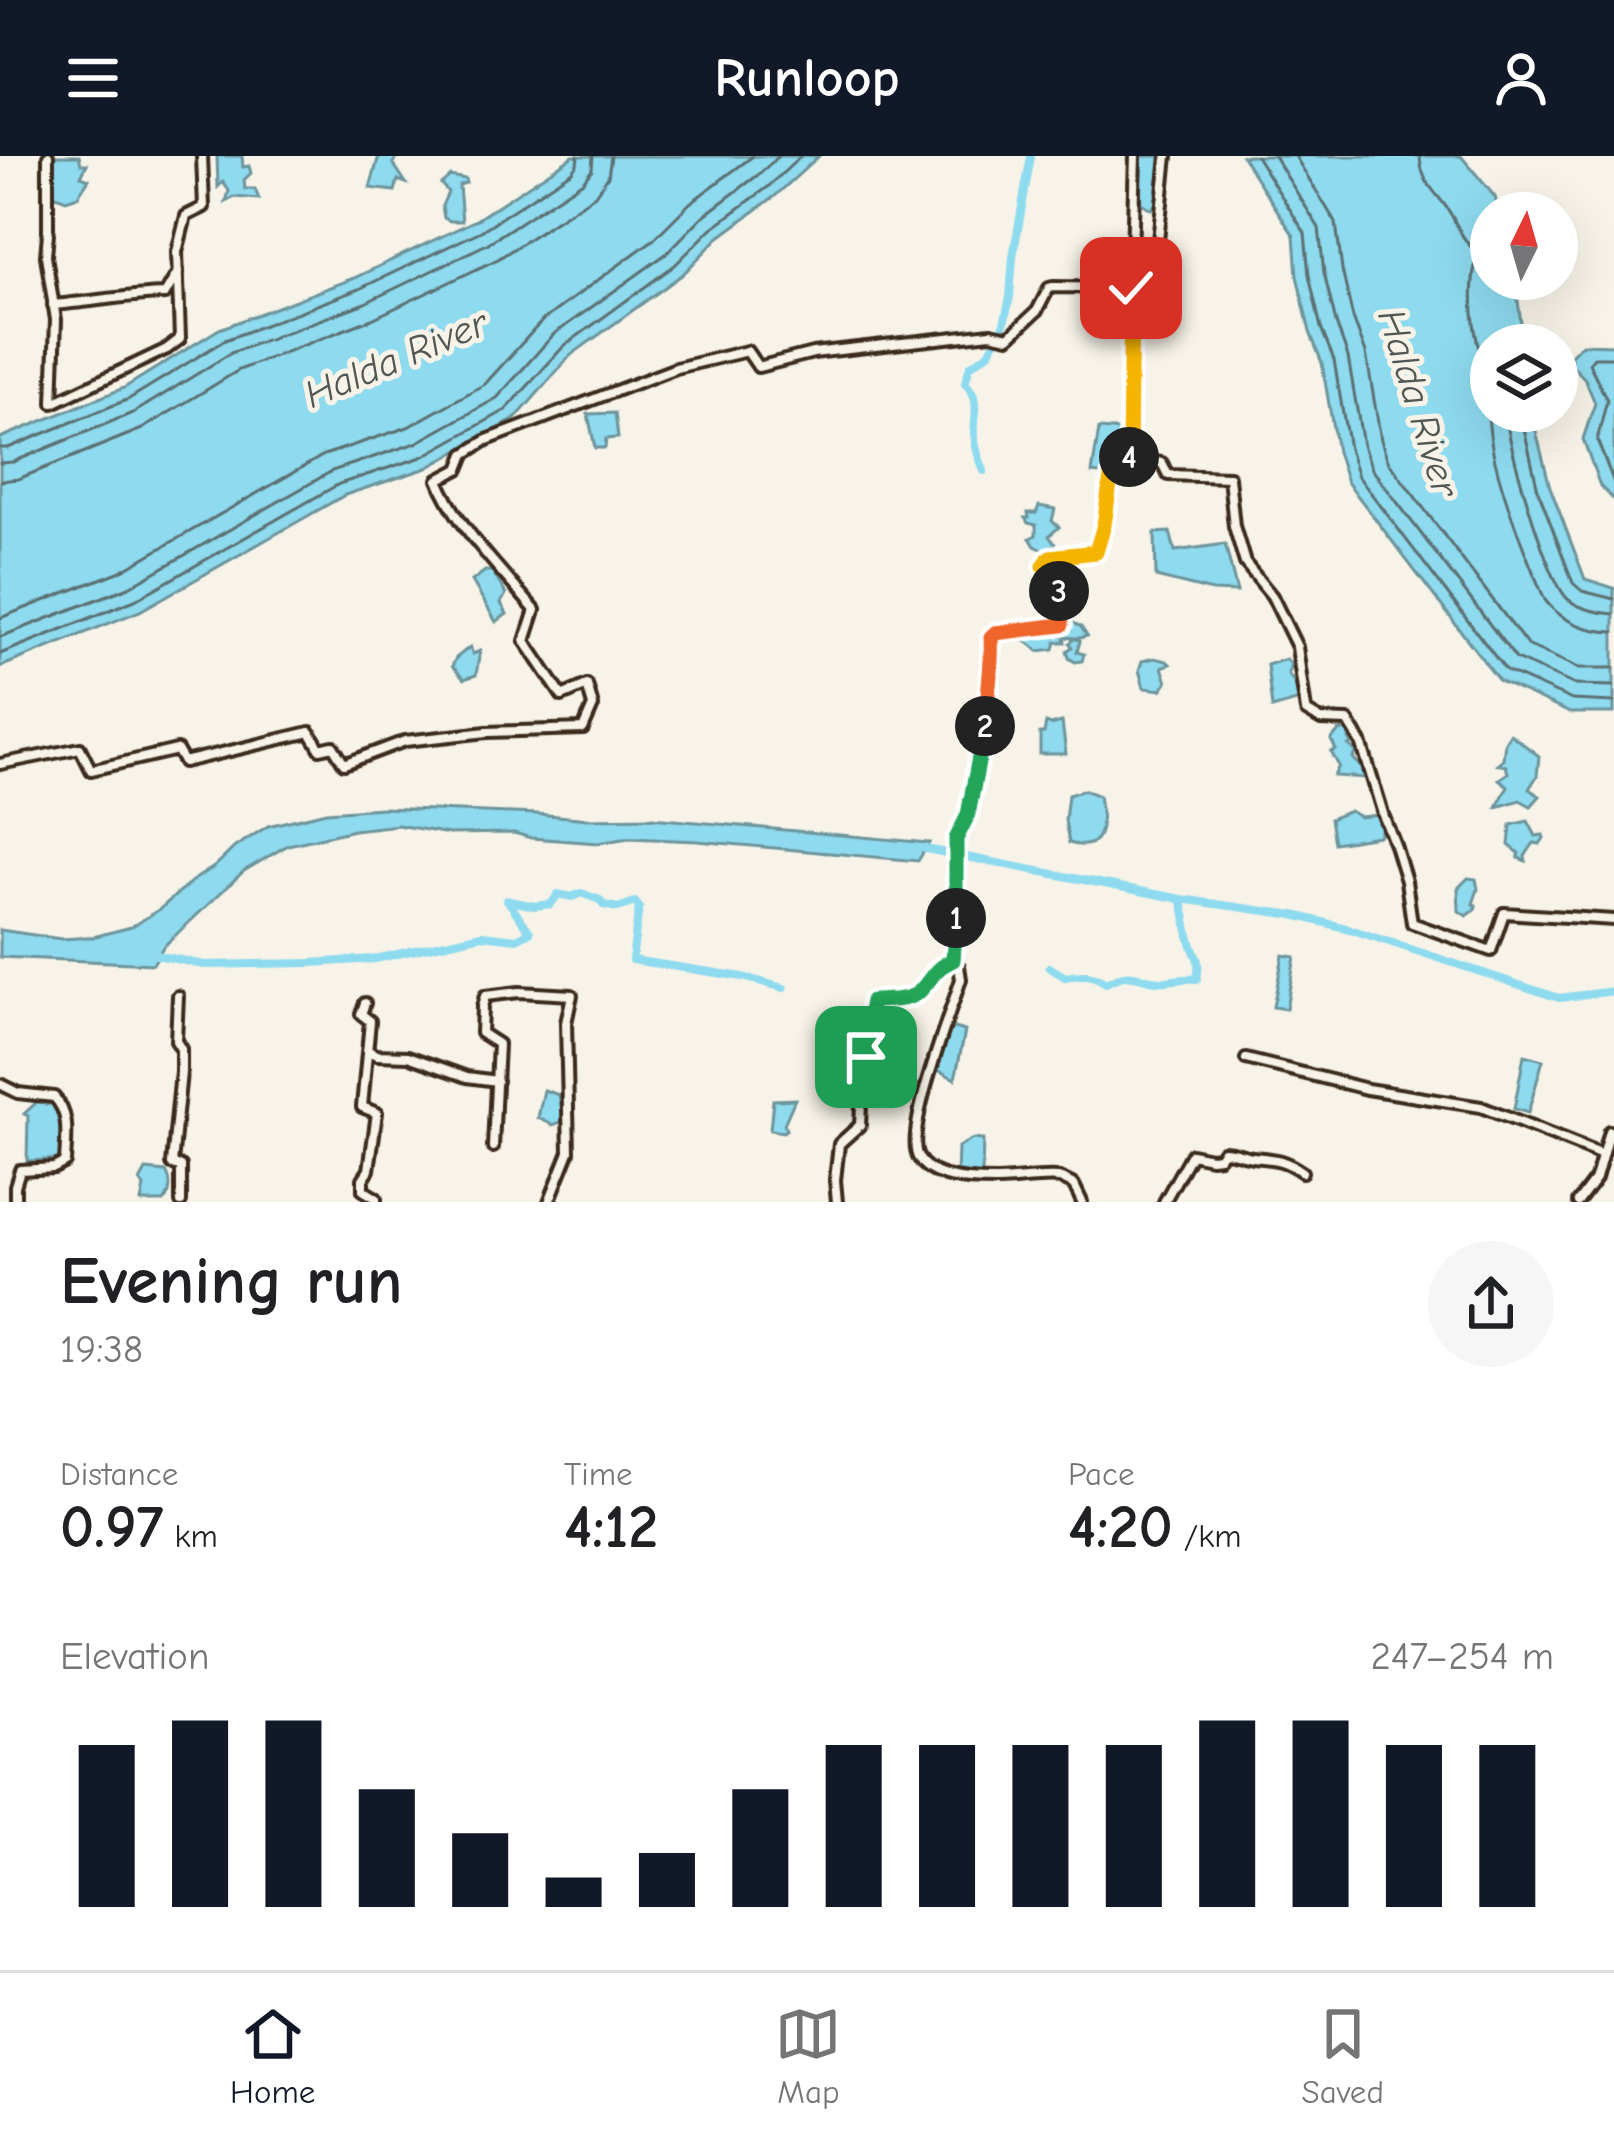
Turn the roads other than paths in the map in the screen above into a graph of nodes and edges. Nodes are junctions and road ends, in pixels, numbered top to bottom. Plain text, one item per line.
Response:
1 (48, 156) edge
2 (202, 156) edge
3 (1135, 156) edge
4 (1167, 156) edge
5 (178, 272) junction
6 (1131, 288) junction
7 (53, 305) junction
8 (1130, 325) junction
9 (1129, 458) junction
10 (0, 764) edge
11 (1614, 920) edge
12 (953, 960) junction
13 (178, 996) dead end
14 (365, 1003) dead end
15 (368, 1051) junction
16 (1246, 1059) dead end
17 (496, 1081) junction
18 (0, 1084) edge
19 (1614, 1132) edge
20 (493, 1148) dead end
21 (1602, 1155) junction
22 (1302, 1172) dead end
23 (15, 1202) edge
24 (182, 1202) edge
25 (376, 1202) edge
26 (549, 1202) edge
27 (837, 1202) edge
28 (1082, 1202) edge
29 (1164, 1202) edge
30 (1578, 1202) edge

1 - 7 street
2 - 5 street
3 - 6 street
4 - 8 street
5 - 7 street
5 - 7 street
6 - 8 street
6 - 10 street
8 - 9 street
9 - 11 street
9 - 12 street
12 - 27 street
12 - 28 street
13 - 24 street
14 - 15 street
15 - 17 street
15 - 25 street
16 - 21 street
17 - 20 street
17 - 26 street
18 - 23 street
19 - 21 street
21 - 30 street
22 - 29 street

